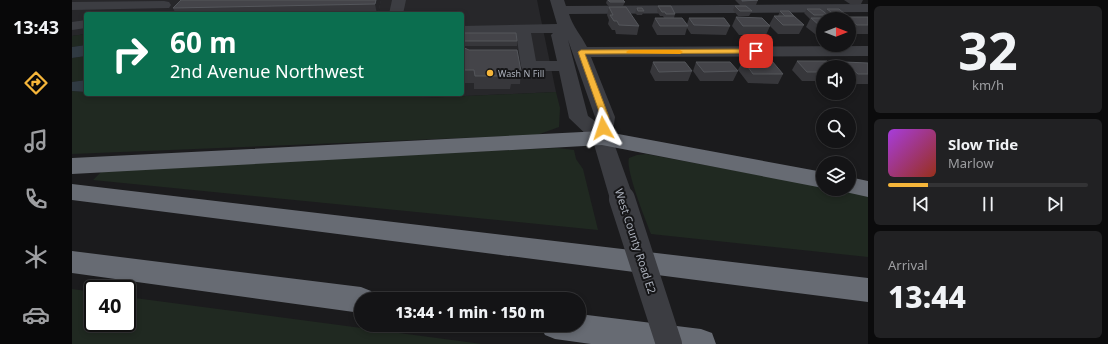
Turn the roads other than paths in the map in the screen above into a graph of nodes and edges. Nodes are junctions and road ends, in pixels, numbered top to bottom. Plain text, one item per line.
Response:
1 (399, 0) edge
2 (559, 5) edge
3 (72, 6) edge
4 (163, 6) edge
5 (868, 8) edge
6 (396, 12) edge
7 (566, 28) junction
8 (524, 29) junction
9 (464, 30) edge
10 (868, 51) edge
11 (581, 52) junction
12 (567, 66) junction
13 (602, 138) junction
14 (72, 166) edge
15 (816, 179) edge
16 (856, 186) edge
17 (868, 189) edge
18 (72, 192) edge
19 (72, 262) edge
20 (868, 290) edge
21 (354, 299) edge
22 (586, 329) edge
23 (669, 344) edge
24 (701, 344) edge

1 - 6 street
2 - 5 street
2 - 7 street, West County Road E2
3 - 4 street
7 - 8 street
7 - 11 street, West County Road E2
7 - 12 street
8 - 9 street
8 - 12 street
10 - 11 street
11 - 13 street, West County Road E2
12 - 13 street
13 - 14 highway
13 - 15 highway
13 - 23 street, West County Road E2, bridge
16 - 17 highway
18 - 20 highway
19 - 21 highway
22 - 24 highway

